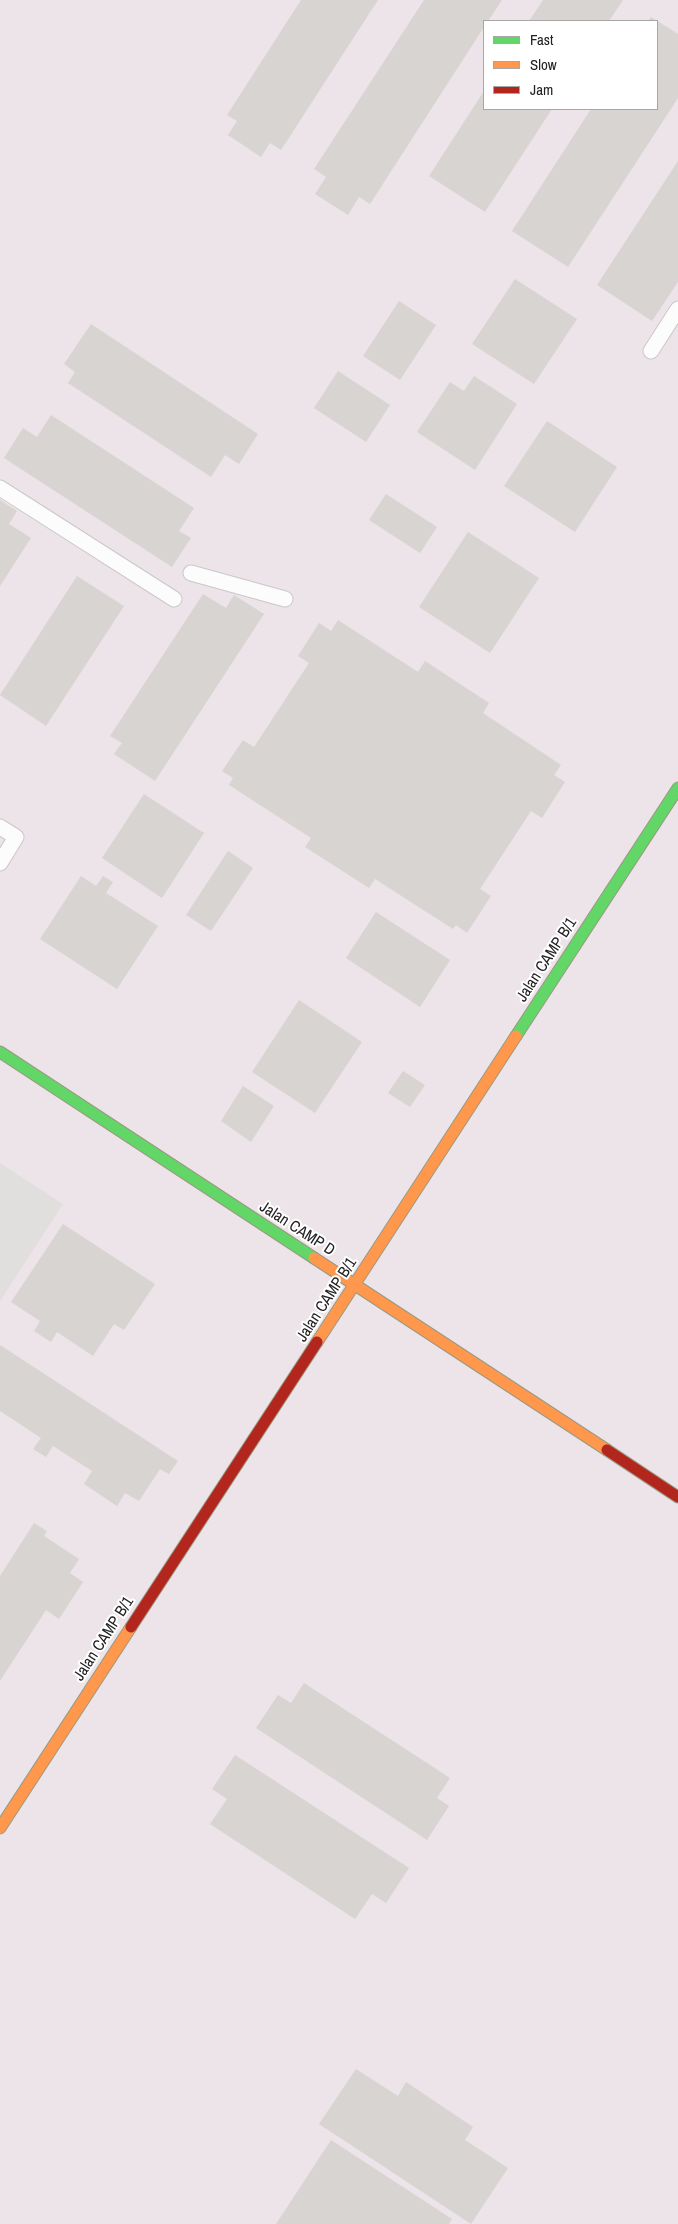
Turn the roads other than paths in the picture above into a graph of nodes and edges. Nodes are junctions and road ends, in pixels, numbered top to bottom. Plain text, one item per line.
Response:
1 (678, 309) edge
2 (651, 351) dead end
3 (0, 488) edge
4 (191, 573) dead end
5 (174, 599) dead end
6 (285, 599) dead end
7 (678, 788) edge
8 (0, 827) edge
9 (0, 863) edge
10 (0, 1052) edge
11 (355, 1286) junction
12 (678, 1497) edge
13 (0, 1828) edge

1 - 2 lane
3 - 5 lane
4 - 6 lane
7 - 11 street, Jalan CAMP B/1
8 - 9 lane
10 - 11 street, Jalan CAMP D
11 - 12 street, Jalan CAMP D
11 - 13 street, Jalan CAMP B/1

